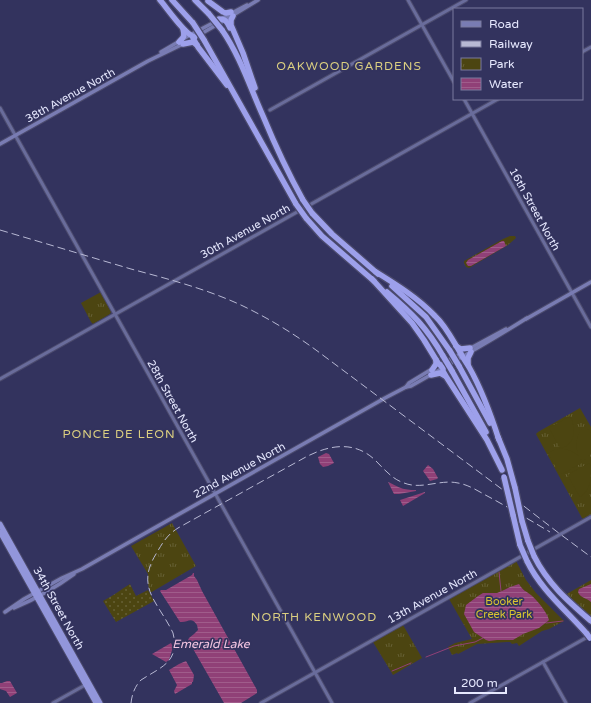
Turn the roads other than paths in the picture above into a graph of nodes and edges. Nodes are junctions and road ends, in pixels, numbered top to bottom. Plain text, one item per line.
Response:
1 (160, 0) edge
2 (172, 0) edge
3 (195, 0) edge
4 (257, 0) edge
5 (408, 0) edge
6 (466, 0) edge
7 (207, 1) edge
8 (232, 14) junction
9 (222, 19) junction
10 (422, 25) junction
11 (183, 29) junction
12 (235, 36) junction
13 (193, 37) junction
14 (181, 43) junction
15 (198, 47) junction
16 (453, 80) edge
17 (238, 99) junction
18 (465, 100) edge
19 (496, 100) edge
20 (0, 108) edge
21 (270, 110) dead end
22 (472, 114) junction
23 (265, 121) junction
24 (15, 136) junction
25 (0, 144) edge
26 (376, 272) junction
27 (372, 279) junction
28 (591, 282) edge
29 (572, 293) junction
30 (114, 314) junction
31 (591, 327) edge
32 (456, 346) junction
33 (471, 350) junction
34 (461, 355) junction
35 (445, 359) junction
36 (457, 363) junction
37 (440, 364) junction
38 (469, 366) junction
39 (431, 372) junction
40 (447, 378) junction
41 (0, 379) edge
42 (500, 440) junction
43 (502, 470) junction
44 (215, 494) junction
45 (591, 517) edge
46 (0, 524) edge
47 (0, 532) edge
48 (37, 594) junction
49 (0, 615) edge
50 (591, 621) edge
51 (590, 636) edge
52 (543, 662) junction
53 (315, 672) junction
54 (88, 684) junction
55 (53, 703) edge
56 (96, 703) edge
57 (100, 703) edge
58 (262, 703) edge
59 (332, 703) edge
60 (470, 703) edge
61 (566, 703) edge

1 - 11 highway
2 - 17 highway, bridge
3 - 23 highway, bridge
4 - 8 main road
5 - 10 street
6 - 10 street
7 - 8 highway
7 - 9 highway
8 - 9 main road
8 - 12 highway
9 - 12 highway
9 - 13 main road, 38th Avenue North
9 - 13 main road
10 - 16 street
10 - 21 street
11 - 13 highway
11 - 14 highway
12 - 23 highway
13 - 14 main road, 38th Avenue North
13 - 15 highway
14 - 15 highway
14 - 24 main road, 38th Avenue North
15 - 17 highway
17 - 27 highway, bridge
18 - 22 street, 16th Street North
19 - 22 street, 30th Avenue North
20 - 24 street, 28th Street North
22 - 29 street, 16th Street North
22 - 30 street, 30th Avenue North
23 - 26 highway, bridge
24 - 25 main road, 38th Avenue North
24 - 30 street, 28th Street North
26 - 32 highway
26 - 36 highway, bridge
27 - 35 highway
27 - 37 highway
28 - 29 main road
29 - 31 street, 16th Street North
29 - 33 main road
30 - 41 street, 30th Avenue North
30 - 44 street, 28th Street North
32 - 33 highway
32 - 34 highway
33 - 34 main road
33 - 38 highway
34 - 35 main road
34 - 36 highway
34 - 38 highway
35 - 37 highway
35 - 43 highway, bridge
36 - 37 main road, 22nd Avenue North
36 - 42 highway
37 - 39 main road, 22nd Avenue North
37 - 39 highway
37 - 40 highway
38 - 42 highway
39 - 40 highway
39 - 44 main road, 22nd Avenue North
40 - 43 highway
42 - 50 highway, bridge
43 - 51 highway, bridge
44 - 48 main road, 22nd Avenue North
44 - 53 street, 28th Street North
45 - 53 street, 13th Avenue North
46 - 48 highway, 34th Street North
47 - 48 highway, 34th Street North
48 - 49 main road, 22nd Avenue North
48 - 54 highway, 34th Street North
51 - 52 street
52 - 60 street
52 - 61 street
53 - 58 street, 13th Avenue North
53 - 59 street, 28th Street North
54 - 55 street
54 - 56 highway, 34th Street North
54 - 57 highway, 34th Street North

